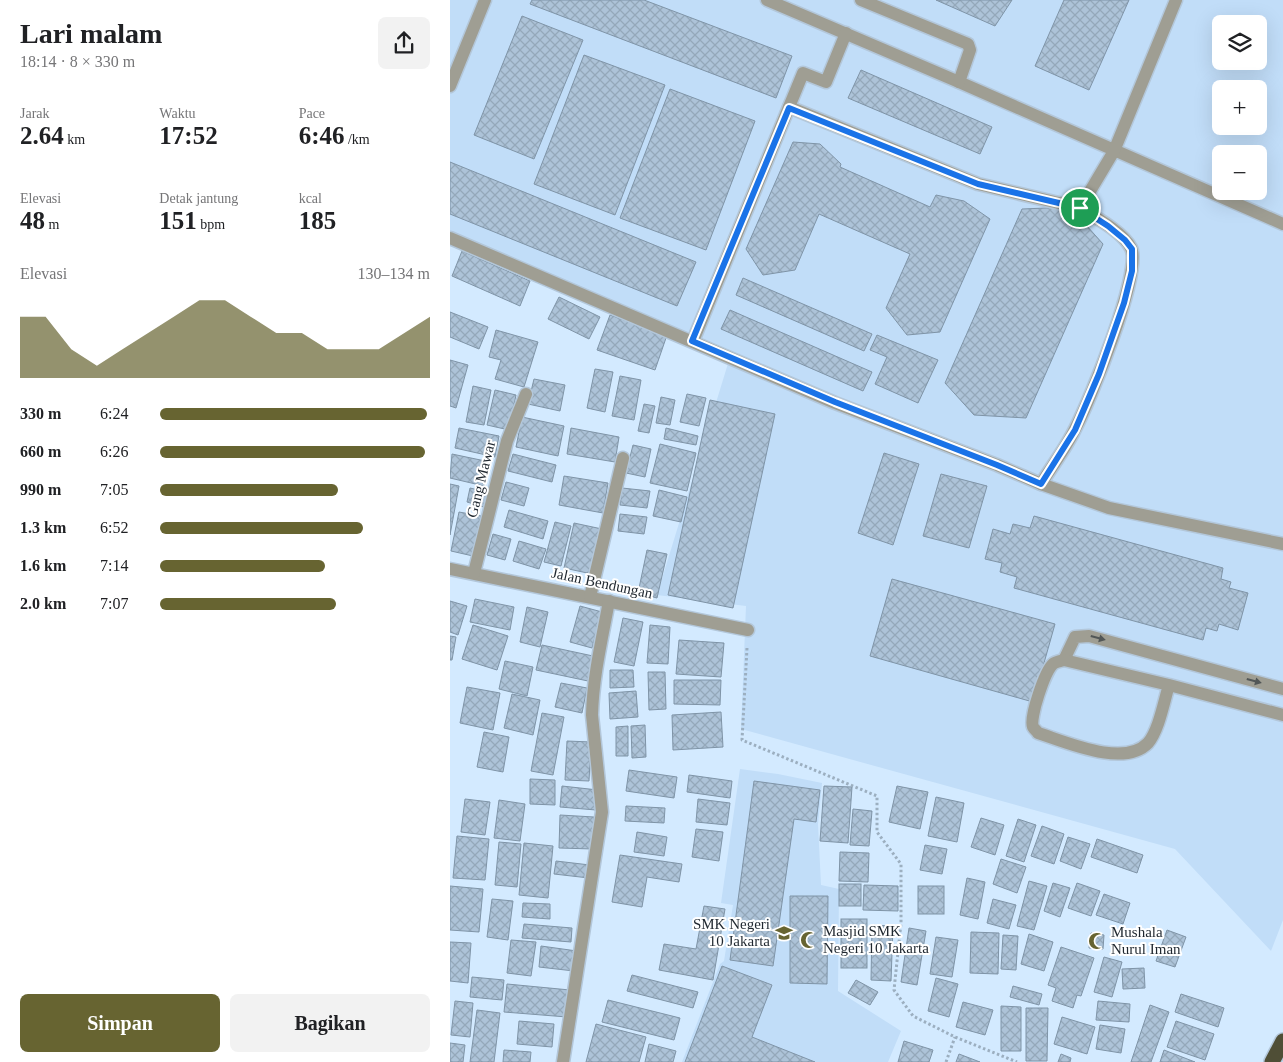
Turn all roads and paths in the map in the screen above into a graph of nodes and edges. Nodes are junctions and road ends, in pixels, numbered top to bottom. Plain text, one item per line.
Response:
1 (485, 0) edge
2 (766, 0) edge
3 (861, 0) edge
4 (1176, 0) edge
5 (846, 33) junction
6 (959, 82) junction
7 (450, 86) edge
8 (789, 108) junction
9 (1114, 151) junction
10 (1080, 208) junction
11 (1283, 224) edge
12 (450, 238) edge
13 (692, 341) junction
14 (526, 394) dead end
15 (623, 458) dead end
16 (1041, 484) junction
17 (1283, 544) edge
18 (450, 569) edge
19 (474, 574) junction
20 (590, 597) junction
21 (609, 601) junction
22 (748, 630) joint
23 (1064, 660) junction
24 (1169, 685) junction
25 (1283, 689) edge
26 (1283, 715) edge
27 (955, 1037) junction
28 (1283, 1042) edge
29 (563, 1062) edge
30 (946, 1062) edge
31 (1017, 1062) edge
32 (1272, 1062) edge

1 - 7 street
2 - 5 street
3 - 6 street
4 - 9 street
5 - 6 street
5 - 8 street
6 - 9 street
8 - 10 street
8 - 13 street
9 - 10 street
9 - 11 street
10 - 16 street
12 - 13 street
13 - 16 street
14 - 19 street, Gang Mawar
15 - 20 street
16 - 17 street
18 - 19 street, Jalan Bendungan
19 - 20 street, Jalan Bendungan
20 - 21 street, Jalan Bendungan
21 - 22 street, Jalan Bendungan
21 - 29 street
22 - 27 path
23 - 24 street
23 - 24 street
23 -> 25 street
24 - 26 street
27 - 30 path
27 - 31 path
28 - 32 highway

